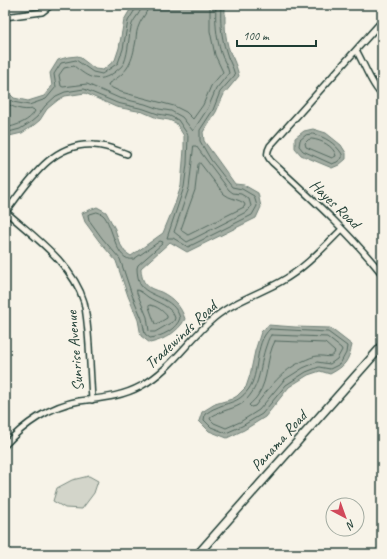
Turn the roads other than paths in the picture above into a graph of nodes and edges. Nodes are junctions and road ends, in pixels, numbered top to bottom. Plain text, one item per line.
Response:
1 (51, 5) edge
2 (5, 17) edge
3 (382, 21) edge
4 (356, 50) junction
5 (382, 95) edge
6 (127, 154) dead end
7 (5, 212) edge
8 (342, 229) junction
9 (382, 274) edge
10 (382, 346) edge
11 (92, 400) junction
12 (5, 446) edge
13 (198, 554) edge

1 - 2 street
3 - 4 street
4 - 5 street
4 - 8 street, Hayes Road
6 - 7 street
7 - 11 street, Sunrise Avenue
8 - 9 street, Hayes Road
8 - 11 street, Tradewinds Road
10 - 13 street, Panama Road
11 - 12 street, Tradewinds Road

